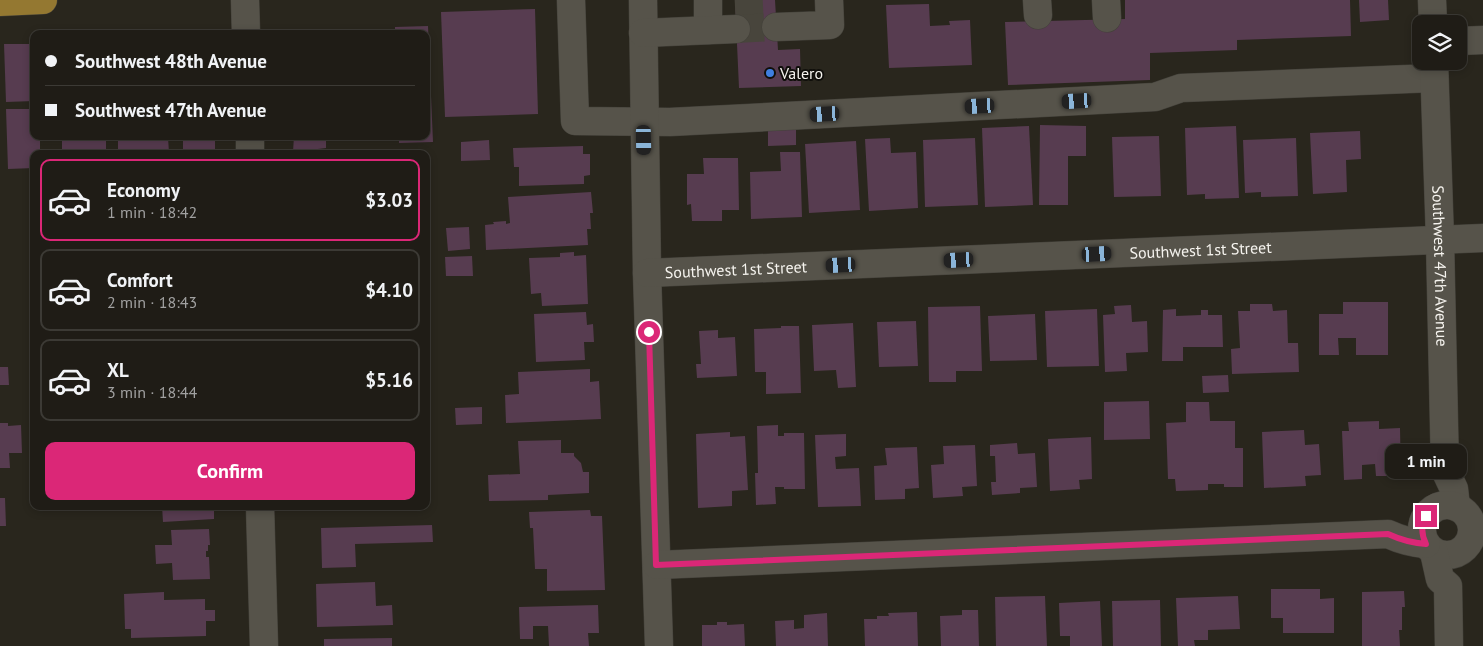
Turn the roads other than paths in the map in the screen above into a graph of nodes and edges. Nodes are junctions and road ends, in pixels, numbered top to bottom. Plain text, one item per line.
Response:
1 (43, 0) edge
2 (245, 0) edge
3 (571, 0) edge
4 (643, 0) edge
5 (708, 0) edge
6 (829, 0) edge
7 (1432, 0) edge
8 (0, 2) edge
9 (1433, 15) edge
10 (780, 24) tunnel mouth
11 (246, 30) edge
12 (643, 32) junction
13 (1467, 40) edge
14 (1483, 40) edge
15 (1434, 70) edge
16 (644, 121) junction
17 (1483, 238) edge
18 (1440, 240) junction
19 (647, 274) junction
20 (260, 510) edge
21 (1454, 530) edge
22 (656, 565) junction
23 (264, 646) edge
24 (659, 646) edge
25 (1449, 646) edge

1 - 8 main road
2 - 11 street
3 - 16 street
4 - 12 street
5 - 12 street
6 - 10 street
7 - 9 street
12 - 16 street
13 - 14 street
15 - 16 street
15 - 18 street, Southwest 47th Avenue
16 - 19 street
17 - 18 street, Southwest 1st Street
18 - 19 street, Southwest 1st Street
18 - 21 street, Southwest 47th Avenue
19 - 22 street
20 - 23 street
21 - 22 street
21 - 25 street, Southwest 47th Avenue
22 - 24 street

